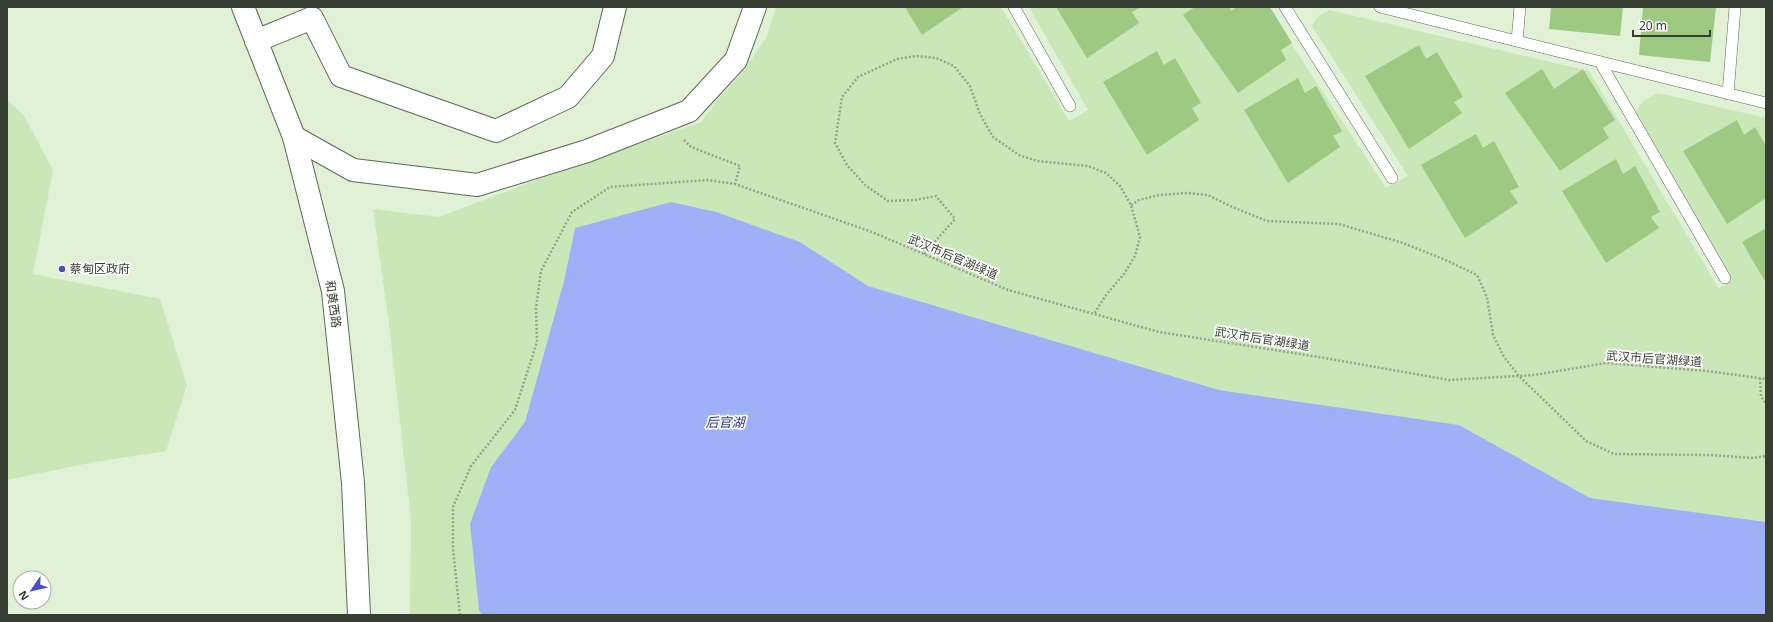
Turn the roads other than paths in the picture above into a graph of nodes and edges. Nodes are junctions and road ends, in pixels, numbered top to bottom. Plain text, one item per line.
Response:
1 (243, 7) edge
2 (616, 7) edge
3 (755, 7) edge
4 (1014, 7) edge
5 (1285, 7) edge
6 (1380, 7) edge
7 (1520, 7) edge
8 (1735, 7) edge
9 (256, 41) junction
10 (1517, 41) junction
11 (1600, 62) junction
12 (1728, 94) junction
13 (1766, 103) edge
14 (1070, 106) dead end
15 (294, 137) junction
16 (1392, 178) dead end
17 (1725, 278) dead end
18 (359, 615) edge

1 - 9 street, 和黄西路
2 - 9 street
3 - 15 street
4 - 14 lane
5 - 16 lane
6 - 10 lane
7 - 10 lane
8 - 12 lane
9 - 15 street, 和黄西路
10 - 11 lane
11 - 12 lane
11 - 17 lane
12 - 13 lane
15 - 18 street, 和黄西路

